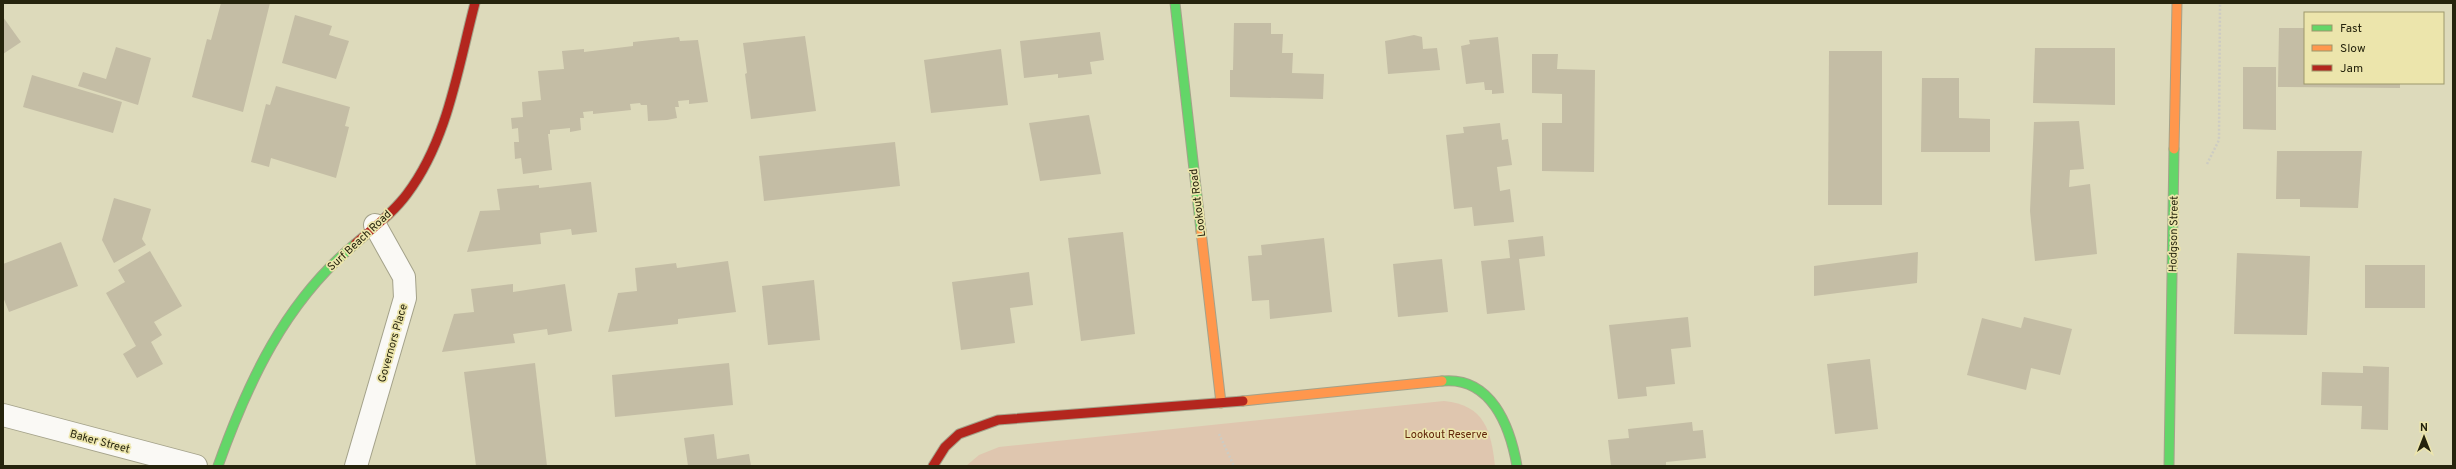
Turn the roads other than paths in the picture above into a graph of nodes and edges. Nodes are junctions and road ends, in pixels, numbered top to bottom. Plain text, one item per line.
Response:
1 (475, 3) edge
2 (1175, 3) edge
3 (2177, 3) edge
4 (374, 225) junction
5 (1222, 403) junction
6 (3, 415) edge
7 (196, 466) edge
8 (218, 466) edge
9 (356, 466) edge
10 (933, 466) edge
11 (1517, 466) edge
12 (2169, 466) edge

1 - 4 street, Surf Beach Road
2 - 5 street, Lookout Road
3 - 12 street, Hodgson Street
4 - 8 street, Surf Beach Road
4 - 9 street, Governors Place
5 - 10 street
5 - 11 street
6 - 7 street, Baker Street

